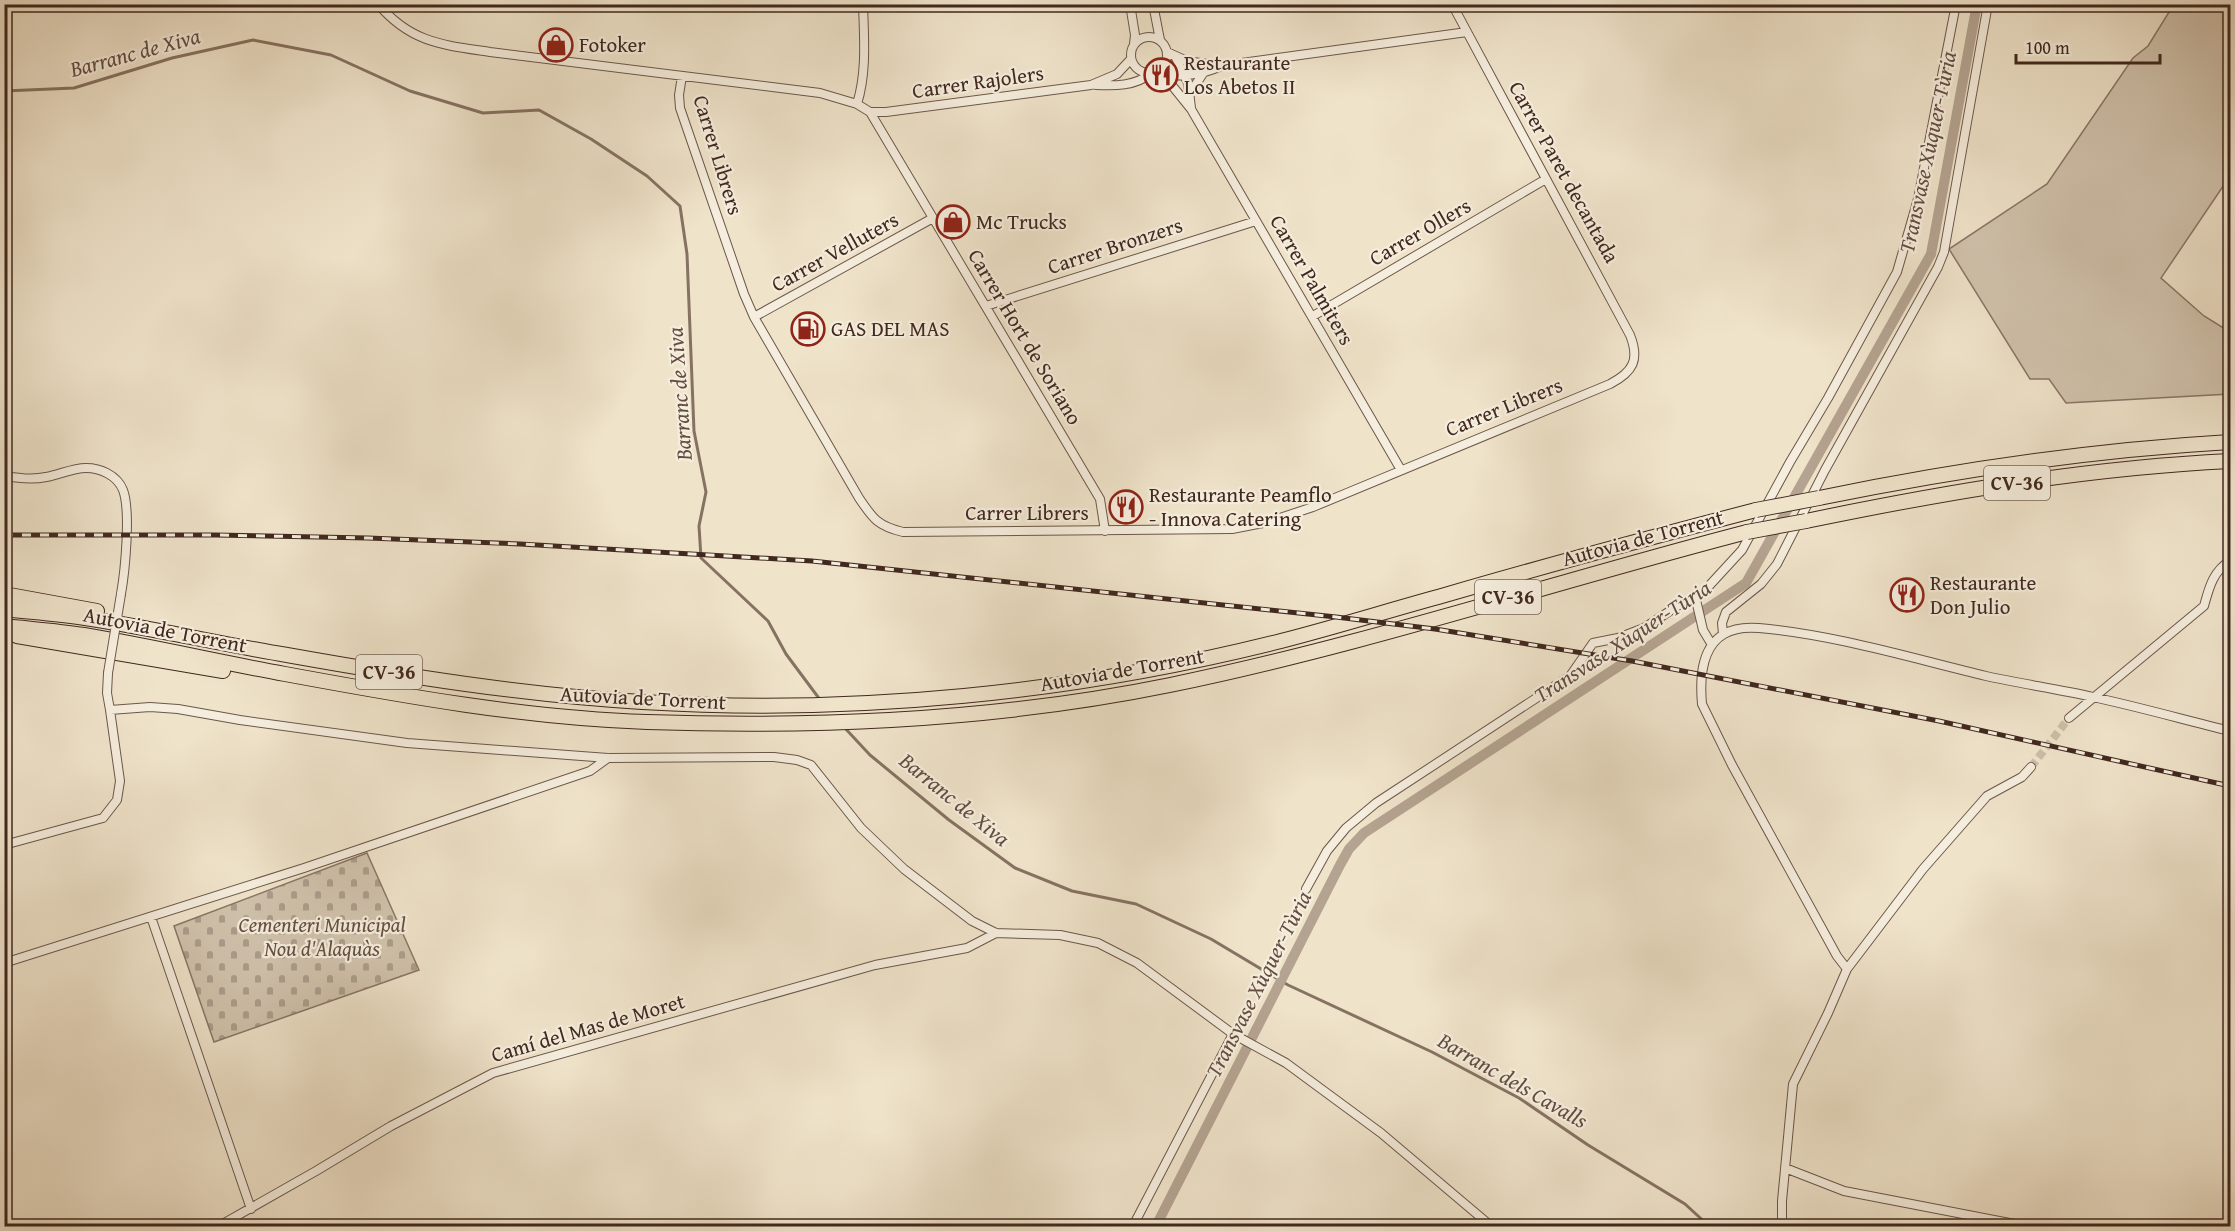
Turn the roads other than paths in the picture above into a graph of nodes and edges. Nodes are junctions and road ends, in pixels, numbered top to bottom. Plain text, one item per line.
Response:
1 (378, 4) edge
2 (863, 4) edge
3 (1130, 4) edge
4 (1153, 4) edge
5 (1452, 4) edge
6 (1956, 4) edge
7 (1988, 4) edge
8 (1467, 32) junction
9 (1160, 40) junction
10 (1134, 44) junction
11 (1167, 52) junction
12 (1175, 56) junction
13 (1131, 59) junction
14 (1220, 66) junction
15 (1204, 72) junction
16 (1154, 73) junction
17 (1184, 74) junction
18 (682, 76) junction
19 (1091, 85) junction
20 (1190, 93) junction
21 (857, 104) junction
22 (1191, 109) junction
23 (870, 112) junction
24 (1546, 179) junction
25 (933, 218) junction
26 (1256, 221) junction
27 (986, 306) junction
28 (1313, 316) junction
29 (754, 317) junction
30 (1633, 360) joint
31 (2230, 442) edge
32 (2230, 461) edge
33 (1401, 470) junction
34 (4, 476) edge
35 (1105, 531) junction
36 (2230, 561) edge
37 (4, 594) edge
38 (1696, 600) junction
39 (4, 609) edge
40 (4, 626) edge
41 (4, 634) edge
42 (1723, 634) junction
43 (1712, 645) junction
44 (438, 680) junction
45 (2093, 697) junction
46 (110, 710) junction
47 (540, 713) junction
48 (2069, 718) tunnel mouth
49 (2230, 731) edge
50 (608, 758) junction
51 (2031, 767) tunnel mouth
52 (4, 845) edge
53 (1306, 889) dead end
54 (151, 917) junction
55 (996, 933) junction
56 (4, 963) edge
57 (1847, 969) junction
58 (1233, 1034) junction
59 (1785, 1168) junction
60 (251, 1209) junction
61 (219, 1227) edge
62 (1133, 1227) edge
63 (1491, 1227) edge
64 (1782, 1227) edge
65 (2025, 1227) edge

1 - 18 street, Carrer Hort de Soriano
2 - 21 street
3 - 10 street
4 - 9 street
5 - 8 street, Carrer Paret decantada
6 - 38 street
7 - 42 street
8 - 14 street, Carrer Rajolers
8 - 24 street, Carrer Paret decantada
9 - 10 street
9 - 11 street
10 - 13 street
11 - 12 street, Carrer Rajolers
11 - 16 street
12 - 14 street, Carrer Rajolers
12 - 17 street, Carrer Palmiters
13 - 16 street
13 - 19 street, Carrer Rajolers
14 - 15 street, Carrer Rajolers
15 - 17 street, Carrer Rajolers
15 - 20 street
16 - 17 street, Carrer Rajolers
16 - 19 street, Carrer Rajolers
16 - 22 street, Carrer Palmiters
17 - 20 street, Carrer Palmiters
18 - 21 street, Carrer Hort de Soriano
18 - 29 street, Carrer Librers
19 - 23 street, Carrer Rajolers
20 - 22 street, Carrer Palmiters
21 - 23 street, Carrer Hort de Soriano
22 - 26 street, Carrer Palmiters
23 - 25 street, Carrer Hort de Soriano
24 - 28 street, Carrer Ollers
24 - 30 street, Carrer Paret decantada
25 - 27 street, Carrer Hort de Soriano
25 - 29 street, Carrer Velluters
26 - 27 street, Carrer Bronzers
26 - 28 street, Carrer Palmiters
27 - 35 street, Carrer Hort de Soriano
28 - 33 street, Carrer Palmiters
29 - 35 street, Carrer Librers
30 - 33 street, Carrer Librers
31 - 44 highway, Autovia de Torrent / CV-36, bridge
32 - 47 highway, Autovia de Torrent / CV-36, bridge
33 - 35 street, Carrer Librers
34 - 46 street, bridge
36 - 45 street
37 - 44 highway
38 - 43 street
38 - 53 street
39 - 44 highway, Autovia de Torrent / CV-36
40 - 47 highway, Autovia de Torrent / CV-36
41 - 47 highway
42 - 43 street
42 - 45 street
43 - 57 street
45 - 48 street
45 - 49 street
46 - 50 street
46 - 52 street
50 - 54 street
50 - 55 street
51 - 57 street
54 - 56 street
54 - 60 street
55 - 58 street
55 - 60 street, Camí del Mas de Moret
57 - 59 street
58 - 62 street
58 - 63 street
59 - 64 street
59 - 65 street
60 - 61 street, Camí del Mas de Moret

